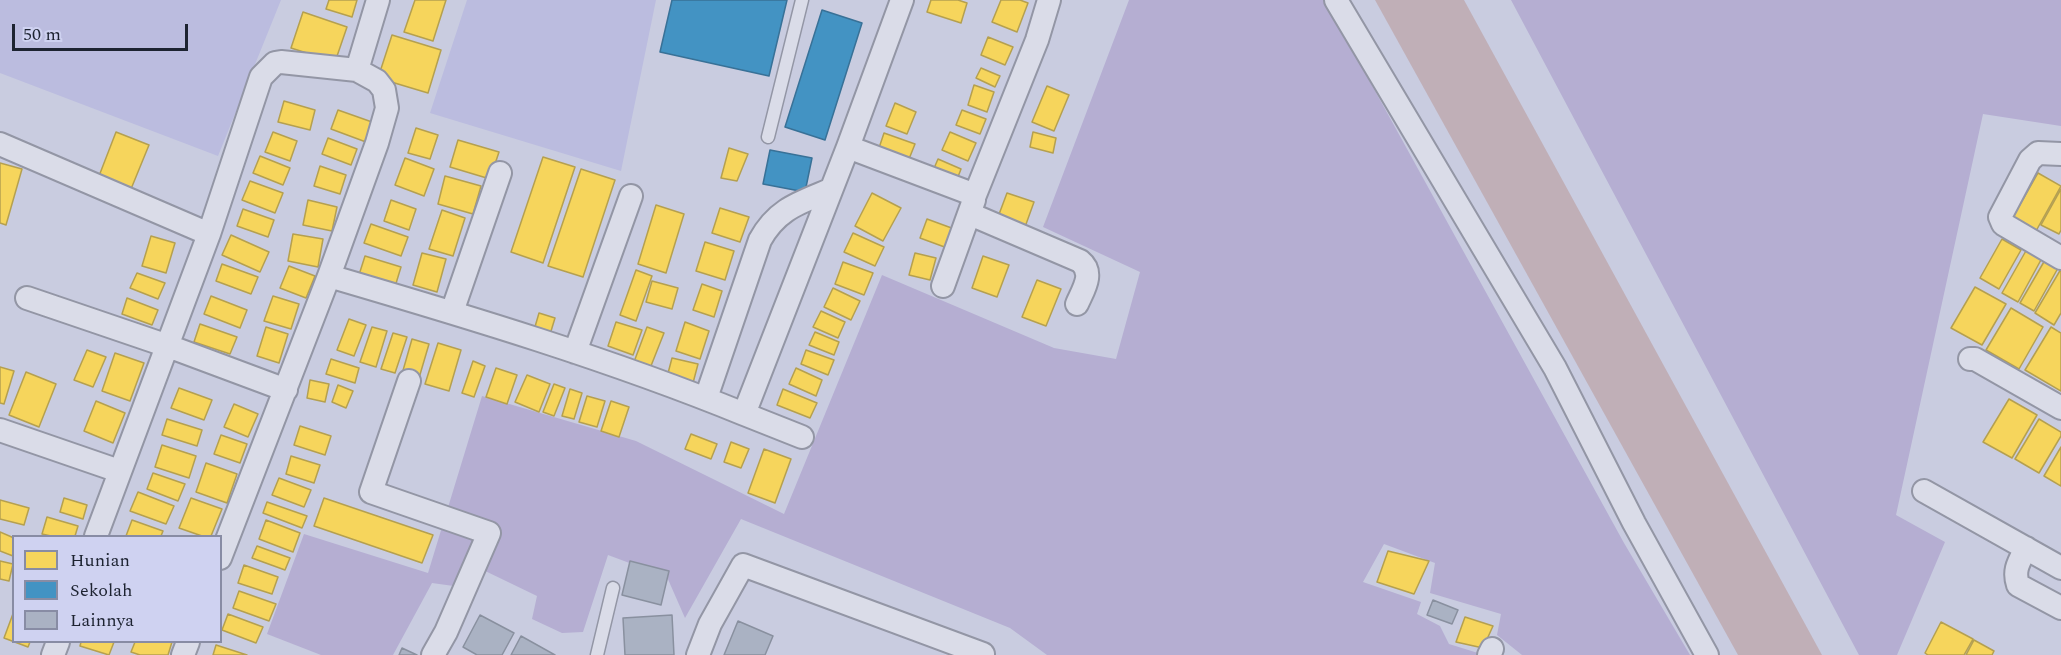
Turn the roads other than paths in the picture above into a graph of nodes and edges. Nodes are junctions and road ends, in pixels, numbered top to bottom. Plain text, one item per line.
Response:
1 (378, 0) edge
2 (802, 0) edge
3 (902, 0) edge
4 (1050, 0) edge
5 (1336, 0) edge
6 (357, 70) junction
7 (768, 137) dead end
8 (0, 144) edge
9 (849, 147) junction
10 (2061, 154) edge
11 (500, 172) dead end
12 (830, 190) junction
13 (631, 196) dead end
14 (972, 205) junction
15 (208, 234) junction
16 (2061, 258) edge
17 (328, 276) junction
18 (943, 286) dead end
19 (27, 298) dead end
20 (1077, 304) dead end
21 (452, 312) junction
22 (168, 346) junction
23 (575, 352) junction
24 (1970, 359) dead end
25 (409, 381) dead end
26 (286, 390) junction
27 (706, 399) junction
28 (2061, 408) edge
29 (744, 414) junction
30 (0, 430) edge
31 (802, 437) dead end
32 (119, 471) junction
33 (1924, 490) dead end
34 (97, 535) edge
35 (2026, 548) junction
36 (222, 553) edge
37 (2061, 568) edge
38 (613, 588) dead end
39 (2061, 608) edge
40 (983, 654) edge
41 (433, 655) edge
42 (597, 655) edge
43 (698, 655) edge
44 (1707, 655) edge

1 - 6 street
2 - 7 lane
3 - 9 street
4 - 14 street
5 - 44 street
6 - 15 street
6 - 17 street
8 - 15 street
9 - 12 street
9 - 14 street
10 - 16 street
11 - 21 street
12 - 27 street
12 - 29 street
13 - 23 street
14 - 18 street
14 - 20 street
15 - 22 street
17 - 21 street
17 - 26 street
19 - 22 street
21 - 23 street
22 - 26 street
22 - 32 street
23 - 27 street
24 - 28 street
25 - 41 street
26 - 36 street
27 - 29 street
29 - 31 street
30 - 32 street
32 - 34 street
33 - 35 street
35 - 37 street
35 - 39 street
38 - 42 lane
40 - 43 street

